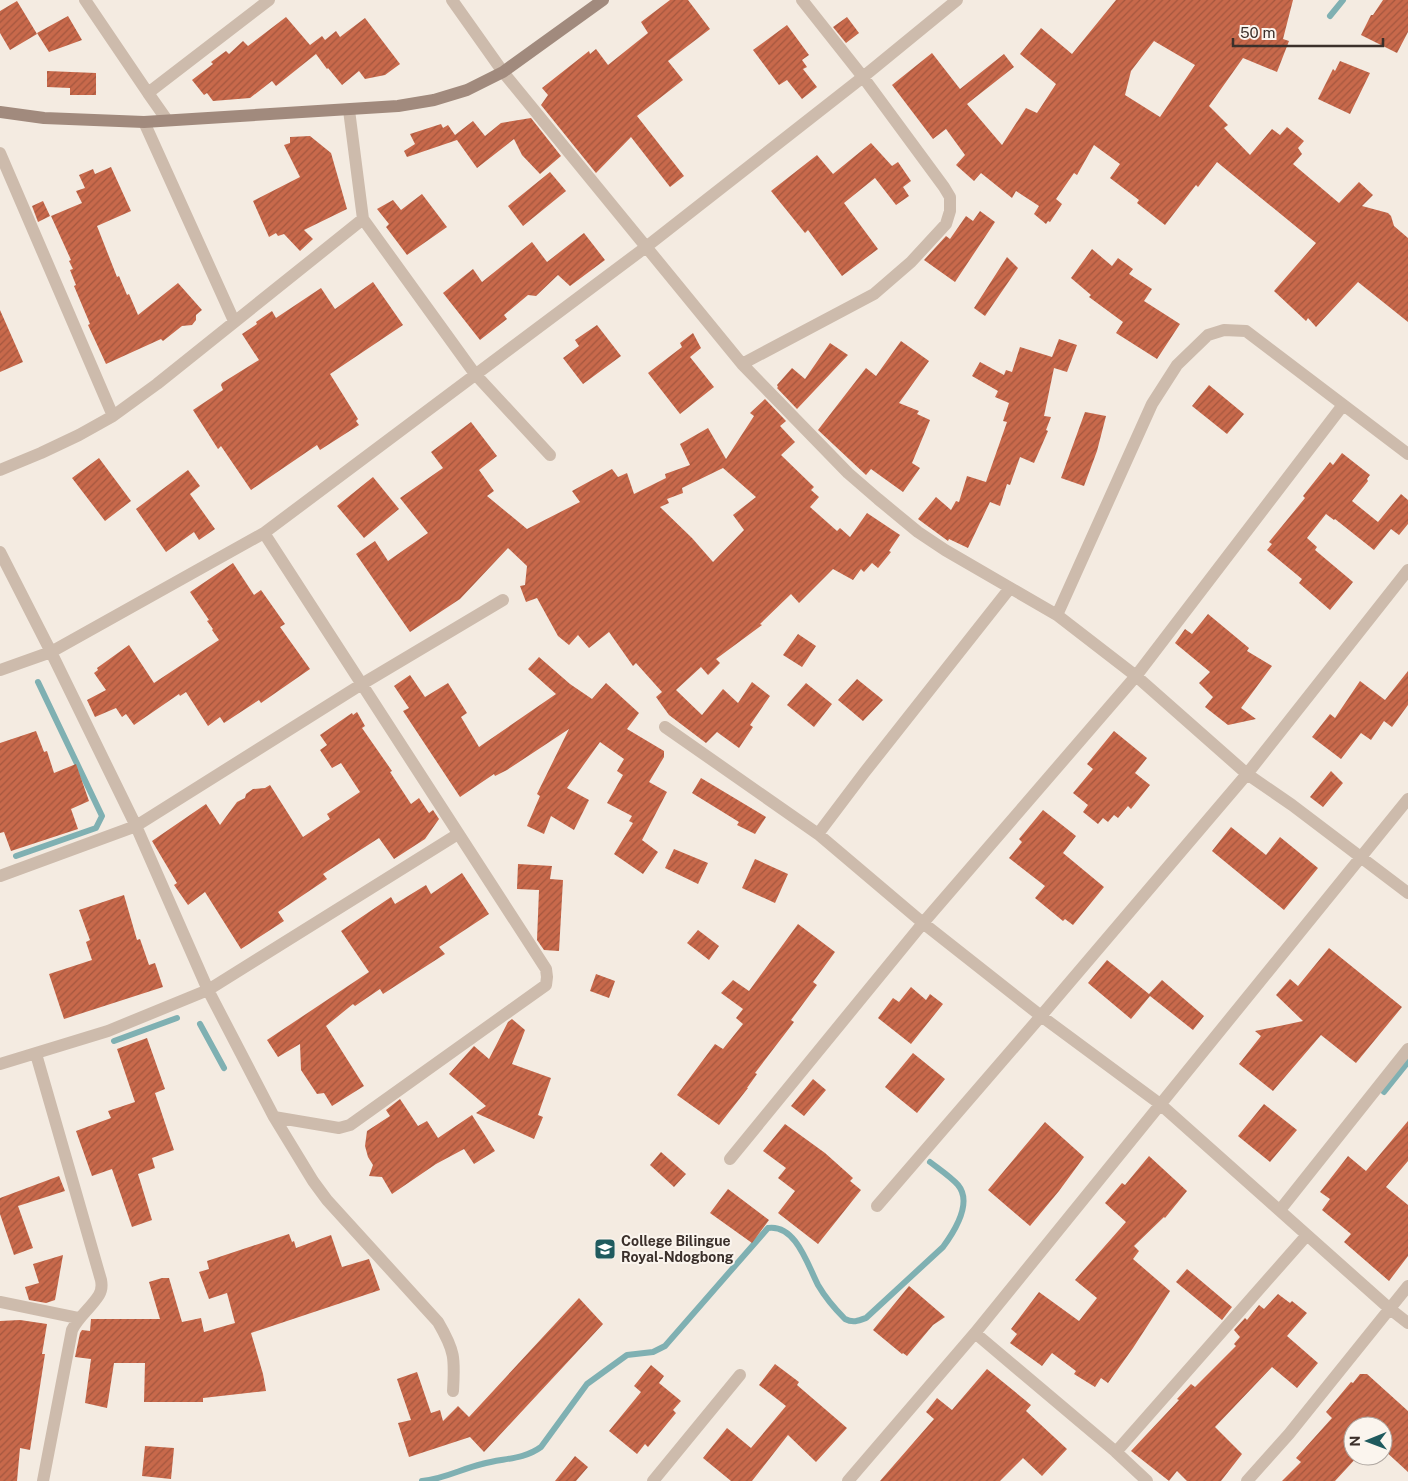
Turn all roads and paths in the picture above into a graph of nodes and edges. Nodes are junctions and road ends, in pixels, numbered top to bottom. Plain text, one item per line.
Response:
1 (85, 0) edge
2 (268, 0) edge
3 (452, 0) edge
4 (603, 0) edge
5 (802, 0) edge
6 (957, 0) edge
7 (503, 72) junction
8 (862, 77) junction
9 (148, 93) junction
10 (349, 110) junction
11 (0, 112) edge
12 (167, 120) junction
13 (144, 122) junction
14 (0, 153) edge
15 (363, 219) junction
16 (646, 247) junction
17 (234, 321) junction
18 (742, 364) junction
19 (475, 374) junction
20 (1343, 405) junction
21 (113, 416) junction
22 (1408, 454) edge
23 (550, 455) dead end
24 (0, 470) edge
25 (264, 533) junction
26 (0, 552) edge
27 (1408, 570) edge
28 (1010, 588) junction
29 (503, 600) dead end
30 (1057, 615) junction
31 (51, 652) junction
32 (0, 670) edge
33 (1136, 676) junction
34 (362, 684) junction
35 (665, 727) dead end
36 (1247, 774) junction
37 (1408, 799) edge
38 (136, 826) junction
39 (458, 834) junction
40 (818, 834) junction
41 (1361, 857) junction
42 (0, 876) edge
43 (1408, 894) edge
44 (923, 923) junction
45 (208, 990) junction
46 (1042, 1016) junction
47 (1408, 1049) edge
48 (36, 1054) junction
49 (0, 1064) edge
50 (1160, 1104) junction
51 (274, 1117) junction
52 (730, 1159) dead end
53 (877, 1206) dead end
54 (1280, 1210) junction
55 (1307, 1235) junction
56 (1408, 1286) edge
57 (0, 1302) edge
58 (1390, 1309) junction
59 (78, 1318) junction
60 (1408, 1323) edge
61 (975, 1333) junction
62 (740, 1375) dead end
63 (453, 1391) dead end
64 (1116, 1452) junction
65 (43, 1481) edge
66 (653, 1481) edge
67 (848, 1481) edge
68 (1147, 1481) edge
69 (1247, 1481) edge

1 - 9 street
2 - 9 street
3 - 7 street
4 - 7 main road
5 - 8 street
6 - 8 street
7 - 10 main road
7 - 16 street
8 - 16 street
8 - 18 street
9 - 12 street
10 - 12 main road
10 - 15 street
11 - 13 main road
12 - 13 main road
13 - 17 street
14 - 21 street
15 - 17 street
15 - 19 street
16 - 18 street
16 - 19 street
17 - 21 street
18 - 28 street
19 - 23 street
19 - 25 street
20 - 22 street
20 - 30 street
20 - 33 street
21 - 24 street
25 - 31 street
25 - 34 street
26 - 31 street
27 - 36 street
28 - 30 street
28 - 40 street
29 - 34 street
30 - 33 street
31 - 32 street
31 - 38 street
33 - 36 street
33 - 44 street
34 - 38 street
34 - 39 street
35 - 40 street
36 - 41 street
36 - 46 street
37 - 41 street
38 - 42 street
38 - 45 street
39 - 45 street
39 - 51 street
40 - 44 street
41 - 43 street
41 - 50 street
44 - 46 street
44 - 52 street
45 - 48 street
45 - 51 street
46 - 50 street
46 - 53 street
47 - 54 street
48 - 49 street
48 - 59 street
50 - 54 street
50 - 61 street
51 - 63 street
54 - 55 street
55 - 58 street
55 - 64 street
56 - 58 street
57 - 59 street
58 - 60 street
58 - 69 street
59 - 65 street
61 - 64 street
61 - 67 street
62 - 66 street
64 - 68 street

